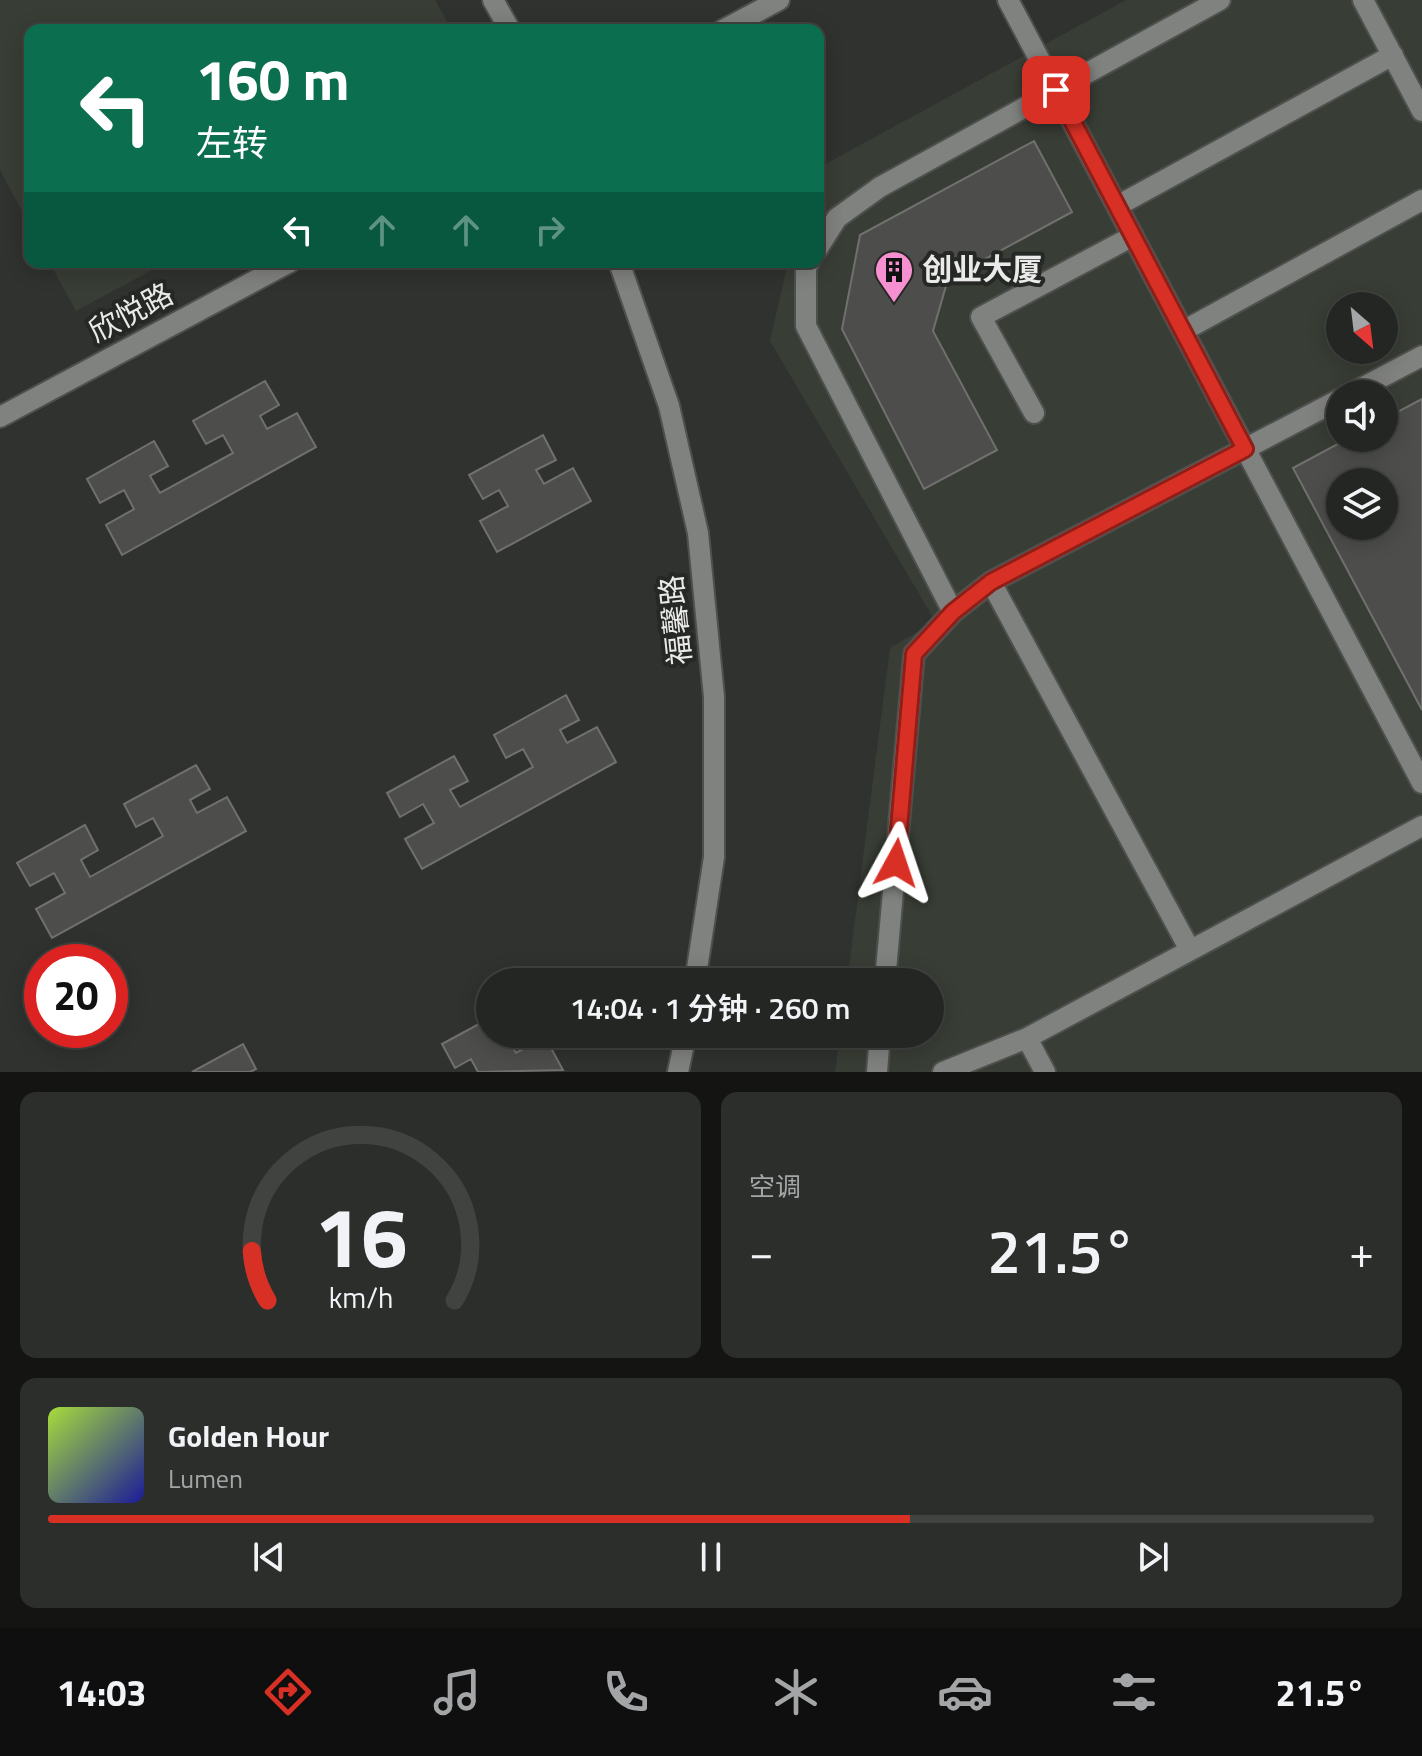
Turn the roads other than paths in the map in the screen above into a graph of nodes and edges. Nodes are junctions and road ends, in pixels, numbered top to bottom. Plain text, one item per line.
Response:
1 (493, 0) edge
2 (779, 0) edge
3 (1008, 0) edge
4 (1220, 0) edge
5 (1363, 0) edge
6 (507, 24) edge
7 (734, 24) edge
8 (1393, 55) junction
9 (1056, 90) junction
10 (1422, 111) edge
11 (1422, 200) edge
12 (1117, 206) junction
13 (1133, 236) junction
14 (824, 239) edge
15 (279, 268) edge
16 (621, 268) edge
17 (806, 268) edge
18 (1183, 331) junction
19 (1422, 356) edge
20 (1377, 380) edge
21 (1326, 406) edge
22 (1034, 413) dead end
23 (0, 417) edge
24 (1245, 449) junction
25 (991, 582) junction
26 (953, 612) junction
27 (1422, 783) edge
28 (1422, 826) edge
29 (1190, 950) junction
30 (697, 968) edge
31 (886, 968) edge
32 (1027, 1038) junction
33 (683, 1048) edge
34 (879, 1048) edge
35 (678, 1072) edge
36 (877, 1072) edge
37 (943, 1072) edge
38 (1045, 1072) edge

1 - 6 street
2 - 7 street
3 - 9 street
4 - 9 street
5 - 8 street
8 - 10 street
8 - 12 street
9 - 12 street
9 - 14 street
11 - 18 street
12 - 13 street
13 - 18 street
13 - 22 street
15 - 23 street, 欣悦路
16 - 30 street, 福馨路
17 - 26 street
18 - 24 street
19 - 20 street
21 - 24 street
24 - 25 street
24 - 27 street
25 - 26 street
25 - 29 street
26 - 31 street
28 - 29 street
29 - 32 street
32 - 37 street
32 - 38 street
33 - 35 street
34 - 36 street

